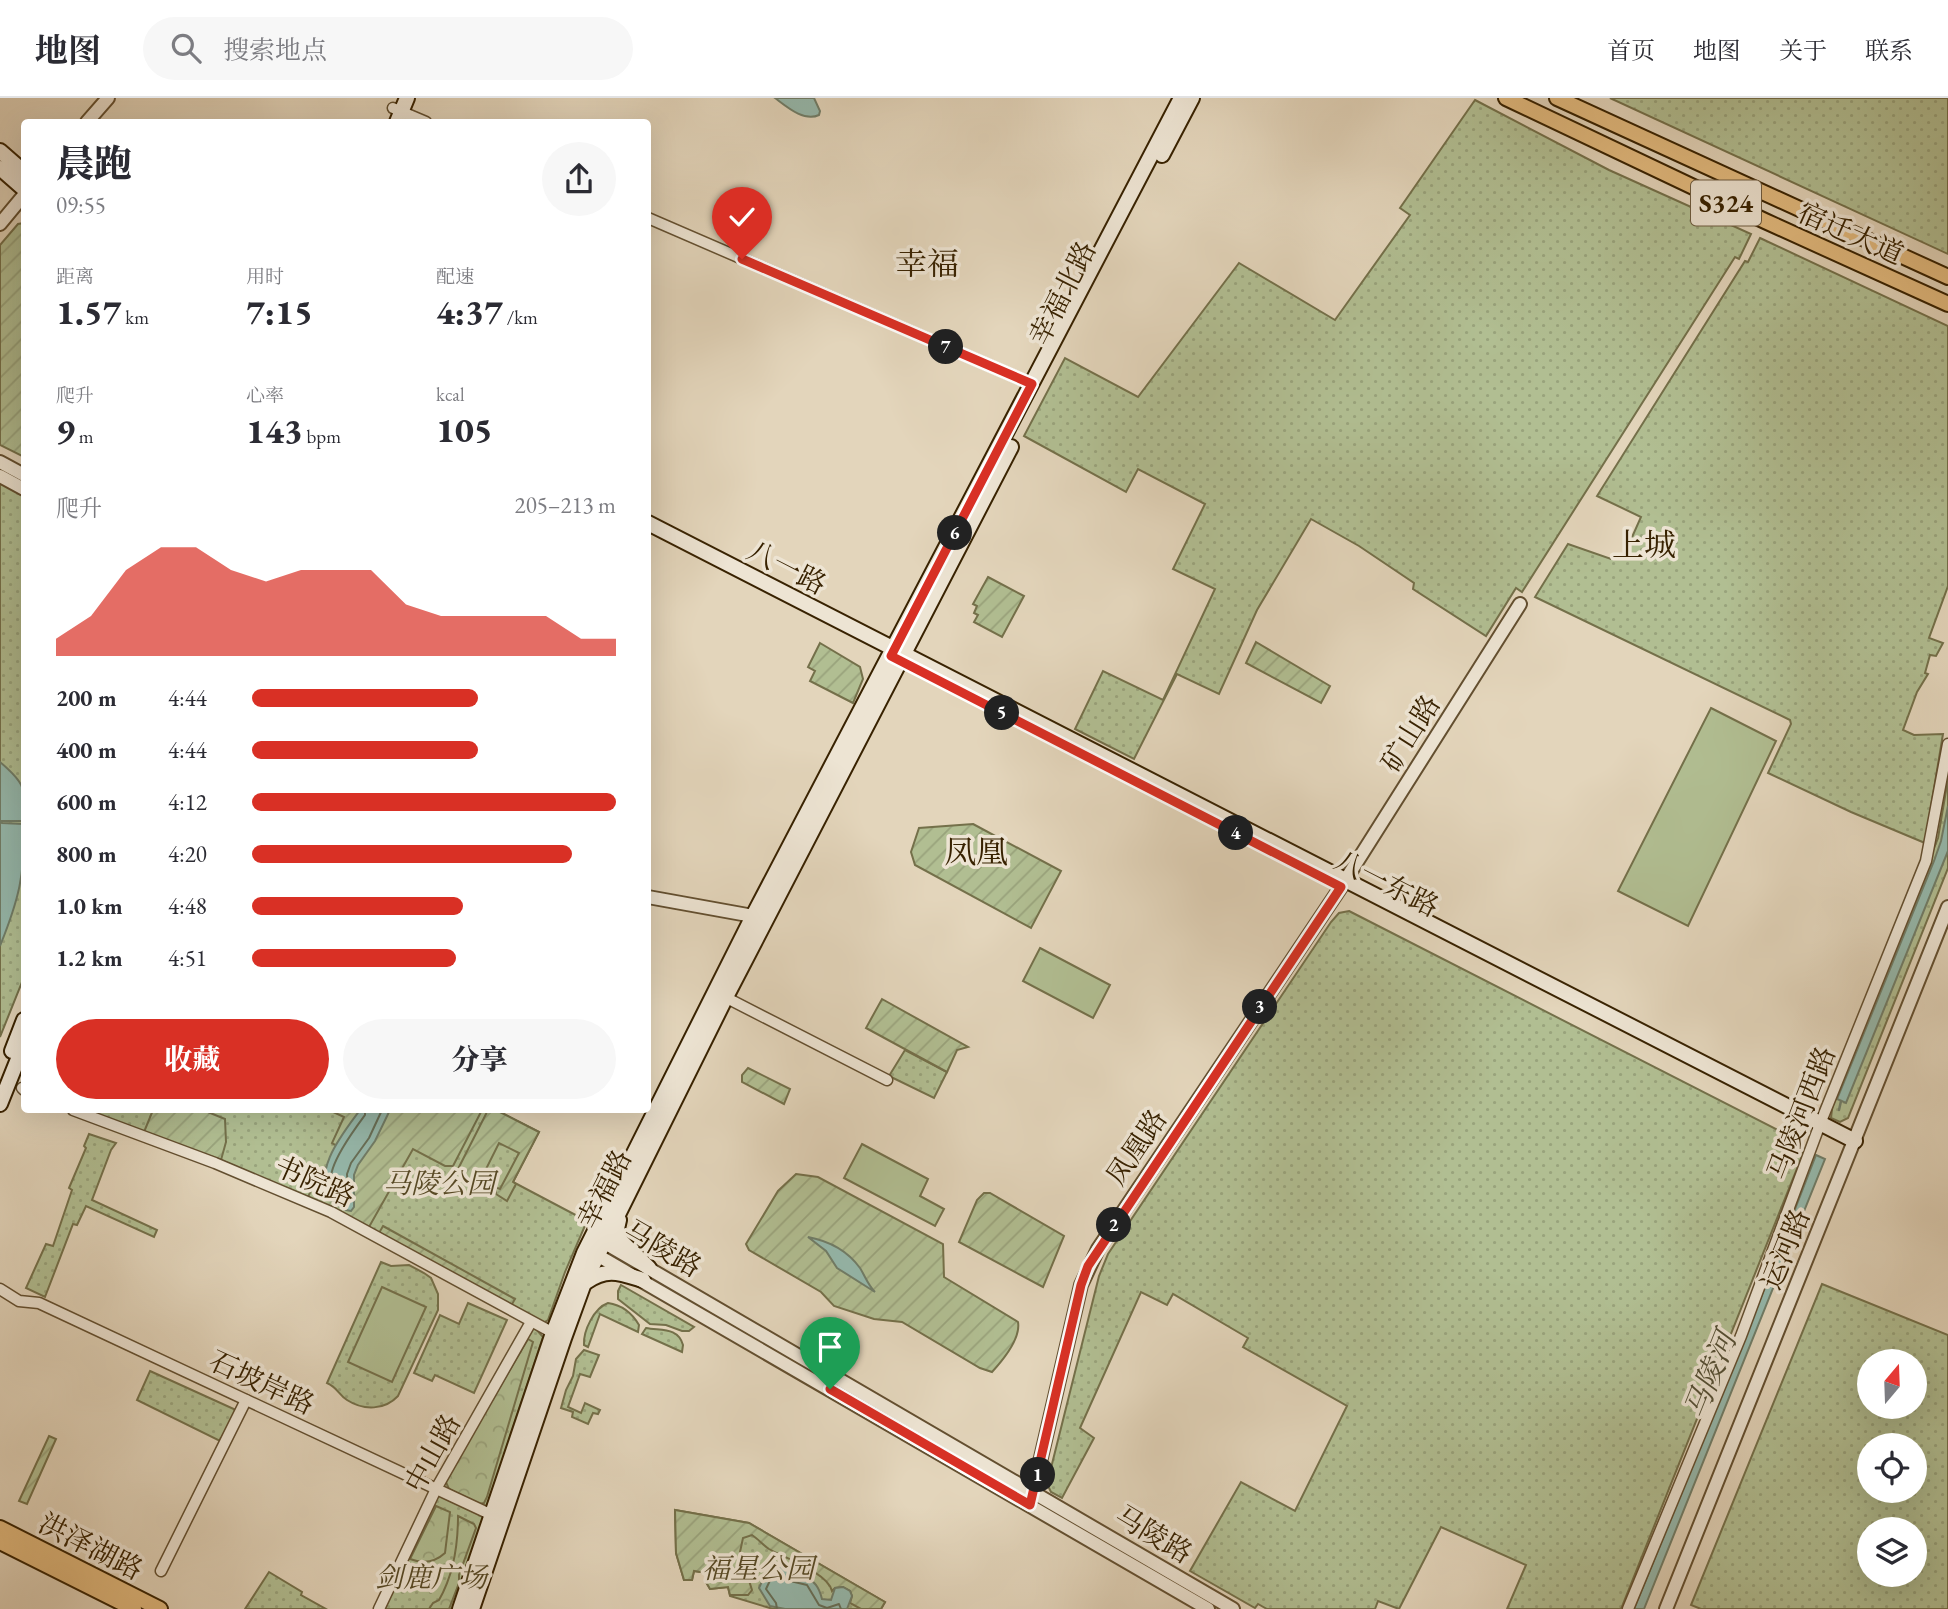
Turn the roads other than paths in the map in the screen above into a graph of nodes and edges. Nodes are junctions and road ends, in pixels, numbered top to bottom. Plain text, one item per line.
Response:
1 (108, 98) edge
2 (1181, 98) edge
3 (1192, 98) edge
4 (1506, 98) edge
5 (1557, 98) edge
6 (399, 108) edge
7 (90, 119) edge
8 (420, 119) edge
9 (0, 151) edge
10 (0, 168) edge
11 (21, 169) edge
12 (21, 186) edge
13 (21, 199) edge
14 (651, 219) edge
15 (0, 224) edge
16 (1948, 277) edge
17 (1948, 304) edge
18 (1032, 384) junction
19 (0, 462) edge
20 (21, 473) edge
21 (0, 476) edge
22 (21, 487) edge
23 (651, 525) edge
24 (651, 534) edge
25 (1520, 604) dead end
26 (897, 655) junction
27 (1948, 744) edge
28 (1343, 883) junction
29 (651, 898) edge
30 (1948, 907) edge
31 (753, 916) junction
32 (720, 994) junction
33 (21, 1028) edge
34 (21, 1052) edge
35 (887, 1080) dead end
36 (0, 1081) edge
37 (0, 1104) edge
38 (81, 1113) edge
39 (1819, 1128) junction
40 (1854, 1145) junction
41 (622, 1208) junction
42 (596, 1246) junction
43 (646, 1274) junction
44 (584, 1283) junction
45 (0, 1289) edge
46 (531, 1322) junction
47 (558, 1336) junction
48 (246, 1399) junction
49 (436, 1489) junction
50 (1034, 1492) junction
51 (1030, 1505) junction
52 (497, 1520) junction
53 (0, 1528) edge
54 (0, 1542) edge
55 (161, 1571) dead end
56 (134, 1609) edge
57 (160, 1609) edge
58 (379, 1609) edge
59 (460, 1609) edge
60 (472, 1609) edge
61 (1208, 1609) edge
62 (1233, 1609) edge
63 (1628, 1609) edge
64 (1667, 1609) edge

1 - 7 street
2 - 18 main road, 幸福北路
3 - 26 main road, 幸福北路
4 - 17 main road, 宿迁大道 / S324
5 - 16 main road, 宿迁大道 / S324
6 - 8 street
9 - 11 main road
10 - 12 main road
13 - 15 street
14 - 18 street
18 - 26 main road, 幸福北路
19 - 20 street
21 - 22 street
23 - 26 main road, 八一路
24 - 26 main road, 八一路
25 - 28 street, 矿山路
26 - 28 main road, 八一东路
26 - 31 main road, 幸福路
26 - 32 main road, 幸福路
27 - 39 street, 马陵河西路
28 - 39 main road, 八一东路
28 - 50 street, 凤凰路
29 - 31 street
30 - 40 street, 运河路
31 - 32 main road, 幸福路
32 - 35 street
32 - 41 main road, 幸福路
32 - 42 main road, 幸福路
33 - 36 main road
34 - 37 main road
38 - 46 street, 书院路
39 - 40 main road, 八一东路
39 - 63 street, 马陵河西路
40 - 64 street, 运河路
41 - 42 main road, 幸福路
41 - 43 main road
42 - 43 street, 马陵路
42 - 44 main road, 幸福路
42 - 47 main road, 幸福路
43 - 44 main road
43 - 50 street, 马陵路
43 - 51 street, 马陵路
44 - 47 main road, 幸福路
45 - 48 street, 石坡岸路
46 - 47 street, 书院路
46 - 49 street, 中山路
47 - 52 main road, 幸福路
48 - 49 street, 石坡岸路
48 - 55 street
49 - 52 street, 石坡岸路
49 - 58 street, 中山路
50 - 51 street, 凤凰路
50 - 62 street, 马陵路
51 - 61 street, 马陵路
52 - 59 main road, 幸福路
52 - 60 main road, 幸福路
53 - 57 main road, 洪泽湖路
54 - 56 main road, 洪泽湖路

